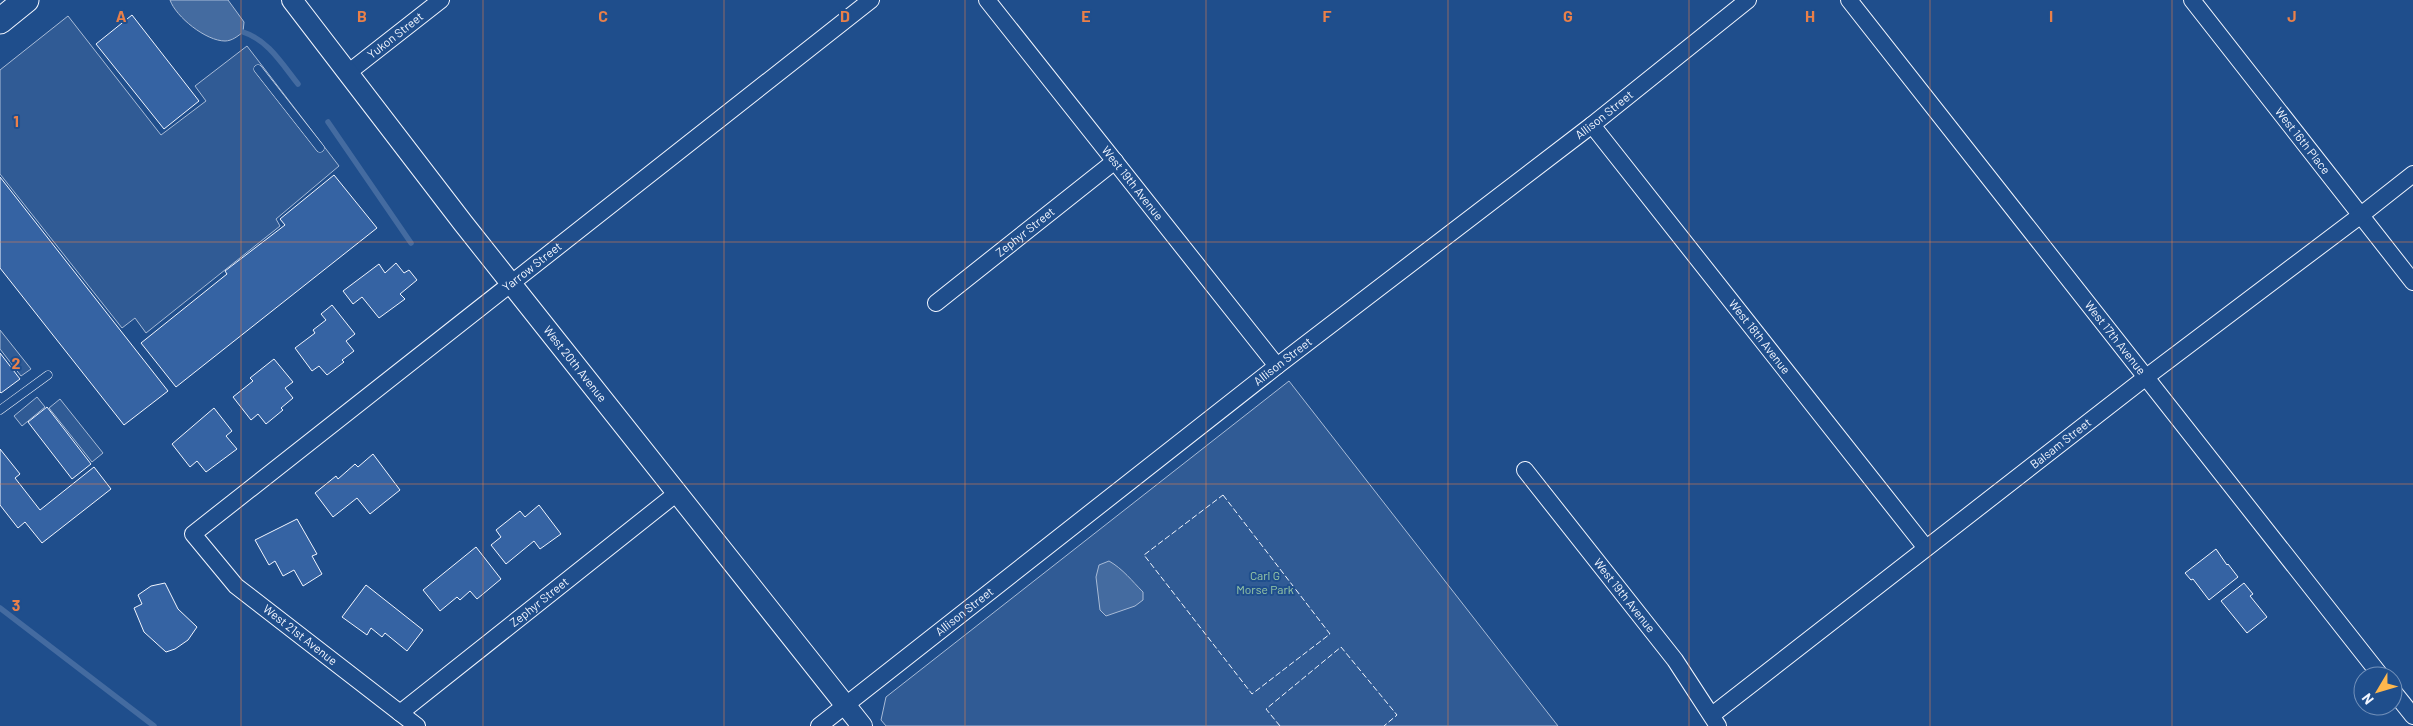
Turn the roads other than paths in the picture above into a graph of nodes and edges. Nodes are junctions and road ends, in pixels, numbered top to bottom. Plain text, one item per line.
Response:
1 (26, 0) edge
2 (292, 0) edge
3 (441, 0) edge
4 (871, 0) edge
5 (987, 0) edge
6 (1748, 0) edge
7 (1849, 0) edge
8 (2192, 0) edge
9 (0, 21) edge
10 (258, 69) dead end
11 (349, 72) junction
12 (1592, 125) junction
13 (320, 148) dead end
14 (1115, 161) junction
15 (2413, 174) edge
16 (2361, 215) junction
17 (2413, 282) edge
18 (510, 283) junction
19 (936, 303) dead end
20 (1276, 366) junction
21 (48, 375) dead end
22 (2145, 378) junction
23 (0, 410) edge
24 (1525, 470) dead end
25 (677, 494) junction
26 (193, 534) joint
27 (1926, 548) junction
28 (2373, 666) edge
29 (2403, 704) edge
30 (845, 705) junction
31 (400, 713) junction
32 (2413, 716) edge
33 (1715, 720) edge
34 (417, 726) edge
35 (819, 726) edge
36 (862, 726) edge

1 - 9 main road
2 - 11 street, West 20th Avenue
3 - 11 street, Yukon Street
4 - 18 street, Yarrow Street
5 - 14 street, West 19th Avenue
6 - 12 street, Allison Street
7 - 22 street, West 17th Avenue
8 - 16 street, West 16th Place
10 - 13 lane
11 - 18 street, West 20th Avenue
12 - 20 street, Allison Street
12 - 27 street, West 18th Avenue
14 - 19 street, Zephyr Street
14 - 20 street, West 19th Avenue
15 - 16 street, Balsam Street
16 - 17 street, West 16th Place
16 - 22 street, Balsam Street
18 - 25 street, West 20th Avenue
18 - 26 street, Yarrow Street
20 - 30 street, Allison Street
21 - 23 lane
22 - 27 street, Balsam Street
22 - 28 street, West 17th Avenue
24 - 33 street, West 19th Avenue
25 - 30 street, West 20th Avenue
25 - 31 street, Zephyr Street
26 - 31 street, West 21st Avenue
27 - 33 street, Balsam Street
29 - 32 street
30 - 35 street, Allison Street
30 - 36 street, West 20th Avenue
31 - 34 street, West 21st Avenue

